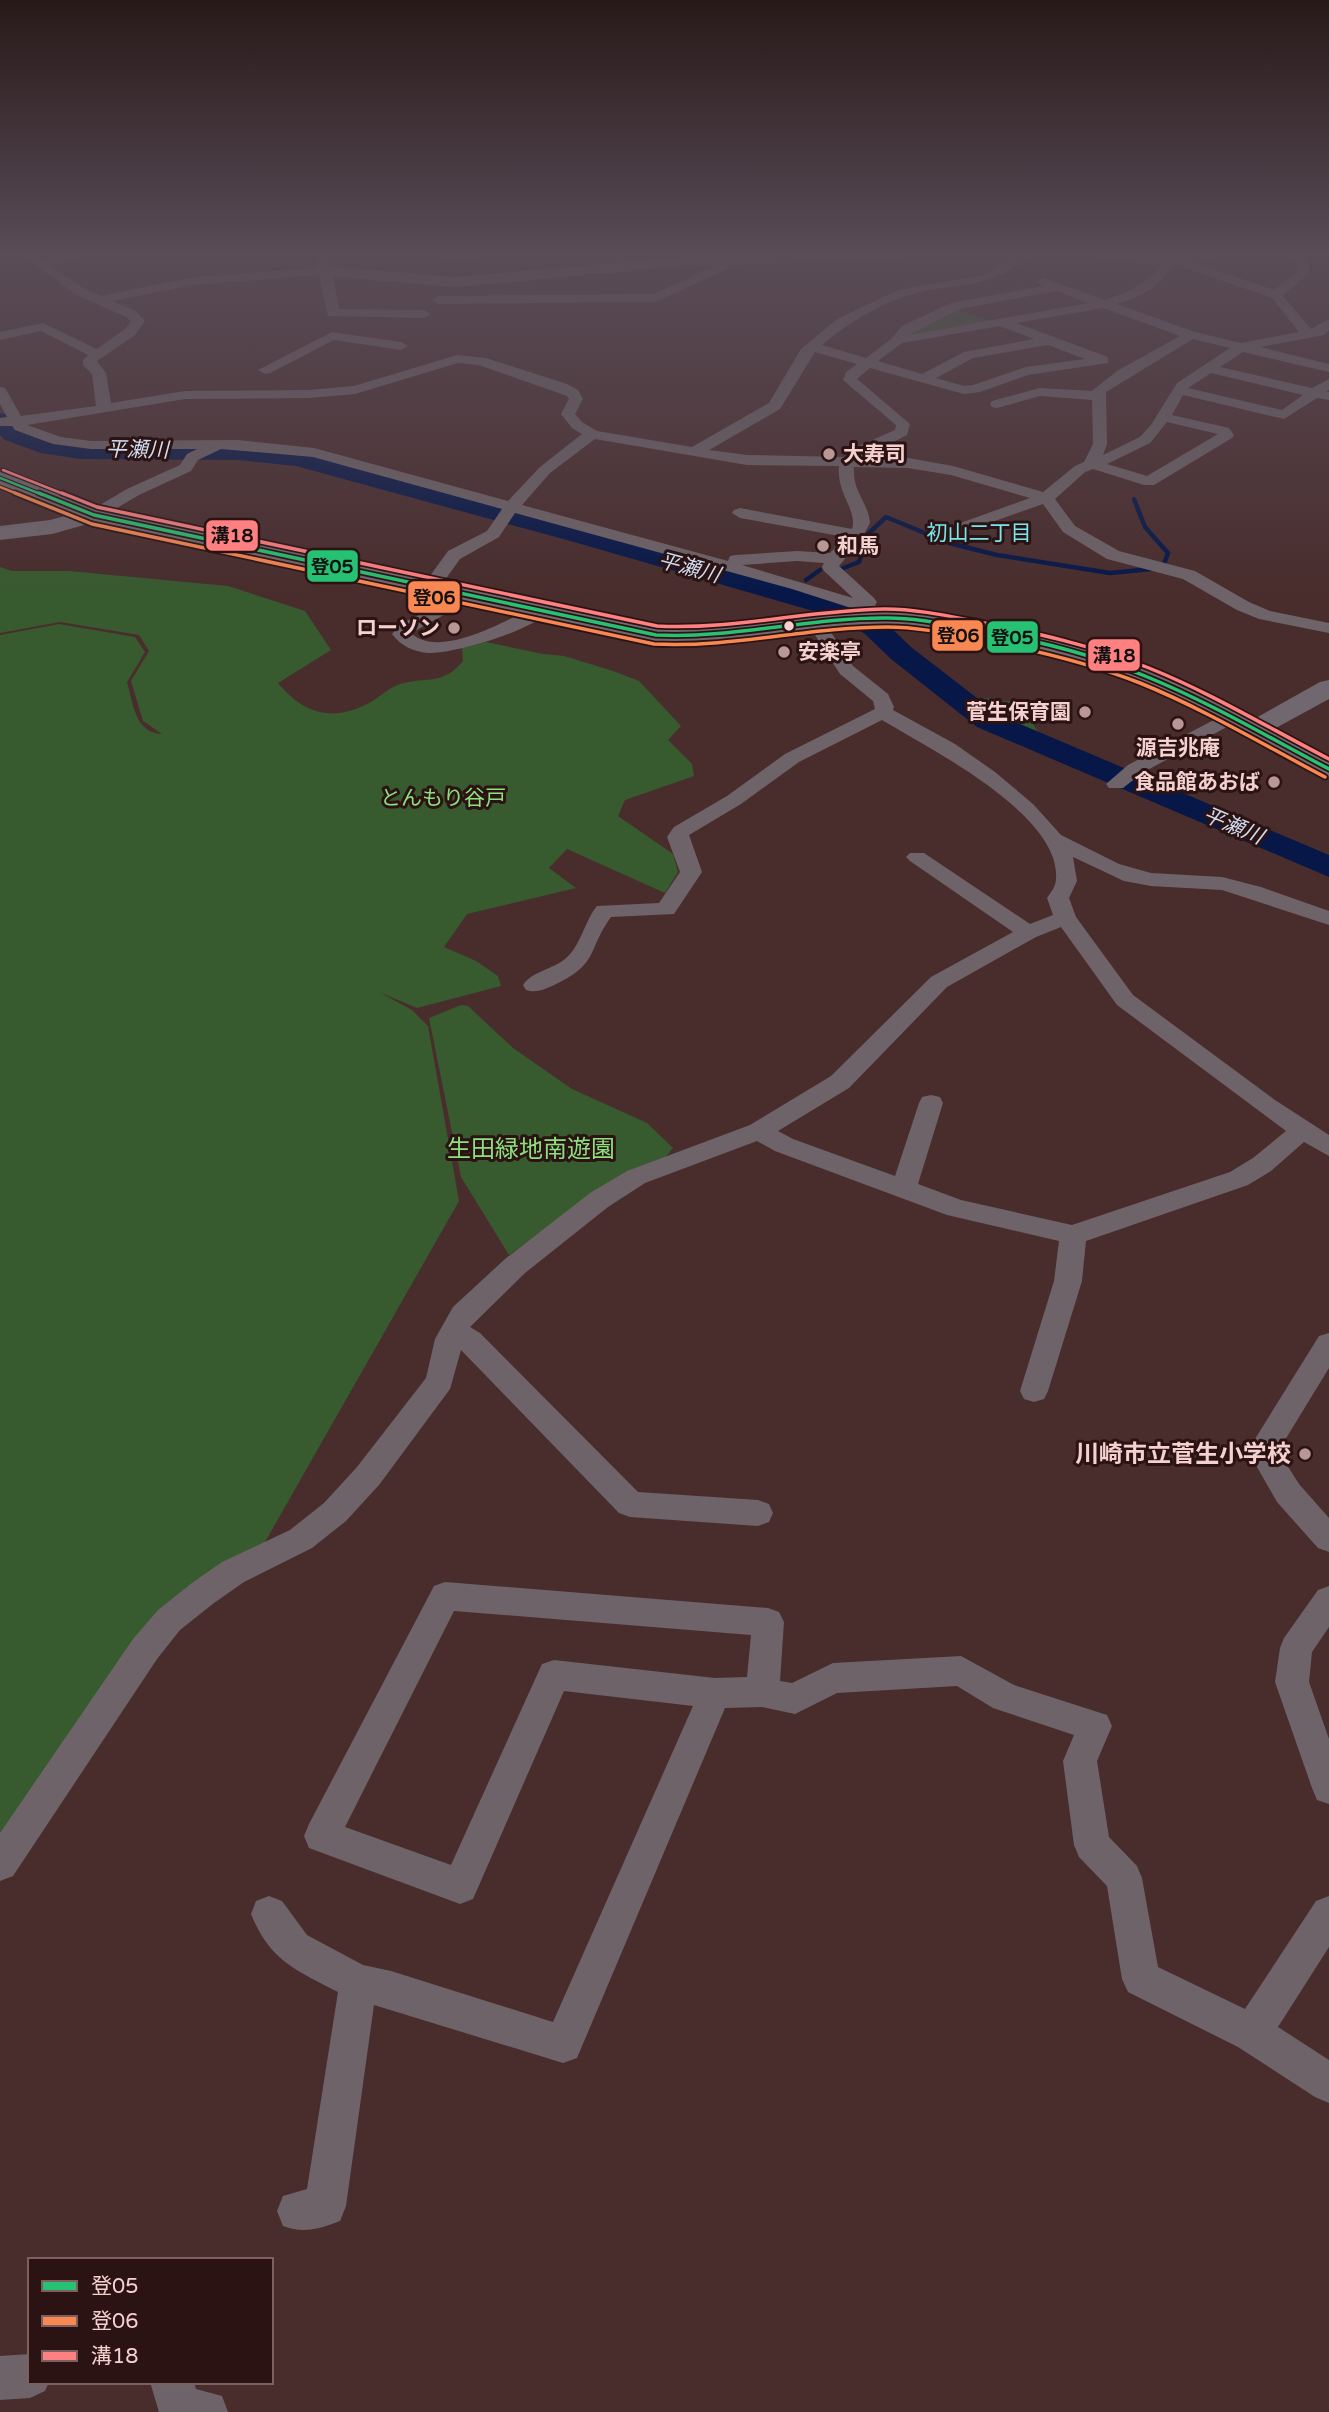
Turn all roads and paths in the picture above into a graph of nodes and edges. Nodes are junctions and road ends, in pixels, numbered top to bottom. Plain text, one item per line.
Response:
1 (91, 366) edge
2 (274, 366) edge
3 (398, 366) edge
4 (492, 366) edge
5 (798, 366) edge
6 (863, 366) edge
7 (880, 366) edge
8 (950, 366) edge
9 (1064, 366) edge
10 (1117, 366) edge
11 (1137, 366) edge
12 (1212, 366) edge
13 (1208, 368) junction
14 (265, 370) dead end
15 (1129, 370) junction
16 (925, 379) junction
17 (1329, 383) edge
18 (1179, 390) junction
19 (0, 391) edge
20 (1322, 394) edge
21 (1098, 396) junction
22 (997, 404) dead end
23 (104, 408) junction
24 (1163, 417) junction
25 (7, 421) edge
26 (592, 434) junction
27 (218, 444) junction
28 (696, 451) junction
29 (847, 463) junction
30 (1091, 464) junction
31 (0, 478) edge
32 (1046, 498) junction
33 (508, 512) junction
34 (740, 513) dead end
35 (94, 515) junction
36 (958, 529) dead end
37 (0, 533) edge
38 (855, 534) junction
39 (832, 558) junction
40 (716, 563) junction
41 (431, 587) junction
42 (467, 595) junction
43 (542, 610) junction
44 (881, 616) junction
45 (817, 624) junction
46 (1329, 628) edge
47 (1329, 688) edge
48 (883, 712) junction
49 (1241, 724) junction
50 (1329, 769) edge
51 (1122, 780) dead end
52 (1054, 840) junction
53 (917, 857) dead end
54 (1065, 918) junction
55 (1329, 918) edge
56 (1028, 932) junction
57 (534, 985) dead end
58 (930, 1103) dead end
59 (1303, 1129) junction
60 (759, 1131) junction
61 (1329, 1147) edge
62 (904, 1188) junction
63 (1073, 1235) junction
64 (454, 1330) junction
65 (1329, 1344) edge
66 (1034, 1391) dead end
67 (758, 1513) dead end
68 (1329, 1539) edge
69 (1329, 1600) edge
70 (762, 1692) junction
71 (715, 1693) junction
72 (1329, 1788) edge
73 (0, 1864) edge
74 (269, 1914) dead end
75 (1329, 1914) edge
76 (358, 1983) junction
77 (1252, 2033) junction
78 (1329, 2083) edge
79 (298, 2210) dead end
80 (28, 2376) edge
81 (0, 2378) edge

1 - 23 street
2 - 14 street
3 - 23 street
4 - 26 street
5 - 28 street
6 - 29 street
7 - 16 street
8 - 16 street
9 - 16 street
10 - 15 street
11 - 15 street
12 - 13 street
13 - 18 street
13 - 20 street
15 - 21 street
17 - 20 street
18 - 20 street
18 - 24 street
19 - 25 street
21 - 22 street
21 - 30 street
23 - 25 street
24 - 30 street
24 - 30 street
25 - 27 street
26 - 28 street
26 - 33 street
27 - 33 street
27 - 35 street
28 - 29 street
29 - 32 street
29 - 38 street
30 - 32 street
31 - 35 street
32 - 36 street
32 - 46 street
33 - 40 street
33 - 41 street
34 - 38 street
35 - 37 street
35 - 41 street
38 - 39 street
39 - 40 street
39 - 44 street
40 - 44 street
41 - 42 street
42 - 43 street
42 - 43 street
43 - 45 street
44 - 45 street
44 - 49 street
45 - 48 street
47 - 49 street
48 - 52 street
48 - 57 street
49 - 50 street
49 - 51 street
52 - 54 street
52 - 55 street
53 - 56 street
54 - 56 street
54 - 59 street
56 - 60 street
58 - 62 street
59 - 61 street
59 - 63 street
60 - 62 street
60 - 64 street
62 - 63 street
63 - 66 street
64 - 67 street
64 - 73 street
65 - 68 street
69 - 72 street
70 - 71 street
70 - 71 street
70 - 77 street
71 - 76 street
74 - 76 street
75 - 77 street
76 - 79 street
77 - 78 street
80 - 81 street

